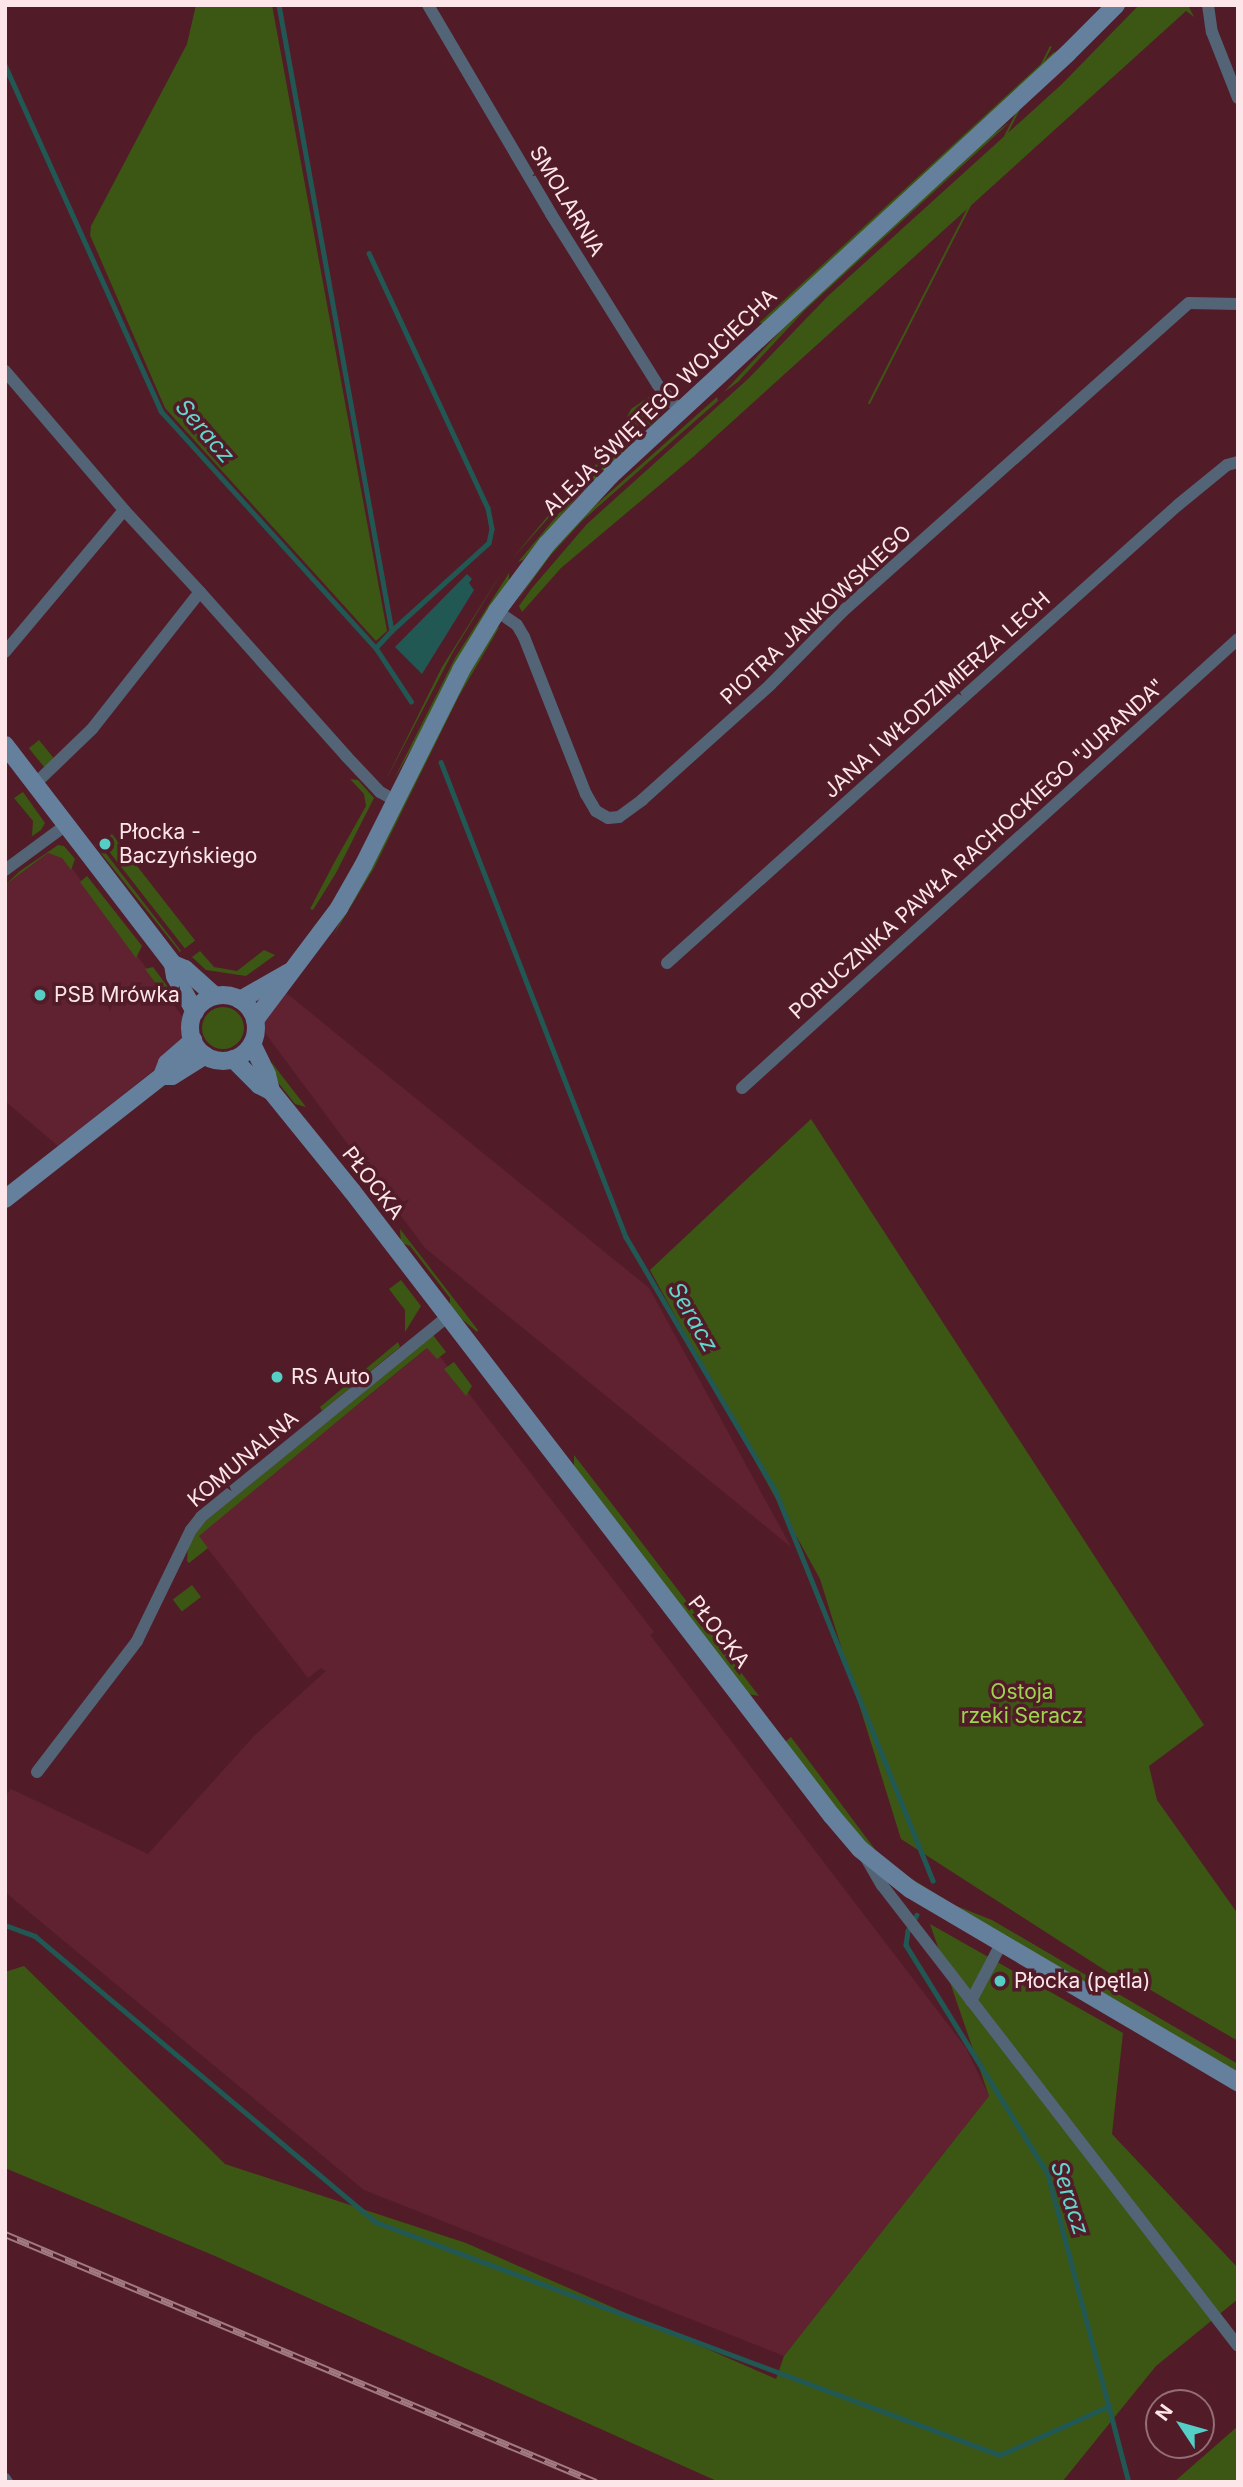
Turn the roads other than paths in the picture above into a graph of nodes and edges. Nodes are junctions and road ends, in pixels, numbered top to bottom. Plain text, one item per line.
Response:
1 (428, 5) edge
2 (1199, 5) edge
3 (1208, 5) edge
4 (1114, 6) edge
5 (1208, 20) junction
6 (1238, 97) edge
7 (1238, 304) edge
8 (5, 371) edge
9 (680, 411) junction
10 (1238, 462) edge
11 (124, 510) junction
12 (200, 592) junction
13 (497, 611) junction
14 (1238, 639) edge
15 (5, 652) edge
16 (5, 745) edge
17 (35, 784) junction
18 (396, 800) junction
19 (66, 825) junction
20 (5, 870) edge
21 (667, 963) dead end
22 (173, 964) junction
23 (289, 972) junction
24 (215, 996) junction
25 (240, 1000) junction
26 (195, 1012) junction
27 (255, 1020) junction
28 (193, 1040) junction
29 (252, 1045) junction
30 (205, 1055) junction
31 (233, 1059) junction
32 (162, 1076) junction
33 (742, 1088) dead end
34 (271, 1091) junction
35 (5, 1199) edge
36 (447, 1316) junction
37 (37, 1772) dead end
38 (860, 1849) junction
39 (1001, 1944) junction
40 (971, 2001) junction
41 (1238, 2082) edge
42 (1238, 2346) edge

1 - 9 street, SMOLARNIA
2 - 5 street
3 - 5 street
4 - 9 street, ALEJA ŚWIĘTEGO WOJCIECHA
5 - 6 street
7 - 13 street, PIOTRA JANKOWSKIEGO
8 - 11 street
9 - 13 street, ALEJA ŚWIĘTEGO WOJCIECHA
10 - 21 street, JANA I WŁODZIMIERZA LECH
11 - 12 street
11 - 15 street
12 - 17 street
12 - 18 street
13 - 18 street, ALEJA ŚWIĘTEGO WOJCIECHA
14 - 33 street, PORUCZNIKA PAWŁA RACHOCKIEGO "JURANDA"
16 - 17 street
17 - 19 street
18 - 23 street, ALEJA ŚWIĘTEGO WOJCIECHA
19 - 20 street
19 - 22 street
22 - 24 street
22 - 26 street
23 - 25 street, ALEJA ŚWIĘTEGO WOJCIECHA
23 - 27 street, ALEJA ŚWIĘTEGO WOJCIECHA
24 - 25 street
24 - 26 street
25 - 27 street
26 - 28 street
27 - 29 street
28 - 30 street
28 - 32 street
29 - 31 street
29 - 34 street, PŁOCKA
30 - 31 street
30 - 32 street
31 - 34 street, PŁOCKA
32 - 35 street
34 - 36 street, PŁOCKA
36 - 37 street, KOMUNALNA
36 - 38 street, PŁOCKA
38 - 39 street, PŁOCKA
38 - 40 street
39 - 40 street
39 - 41 street, PŁOCKA
40 - 42 street

